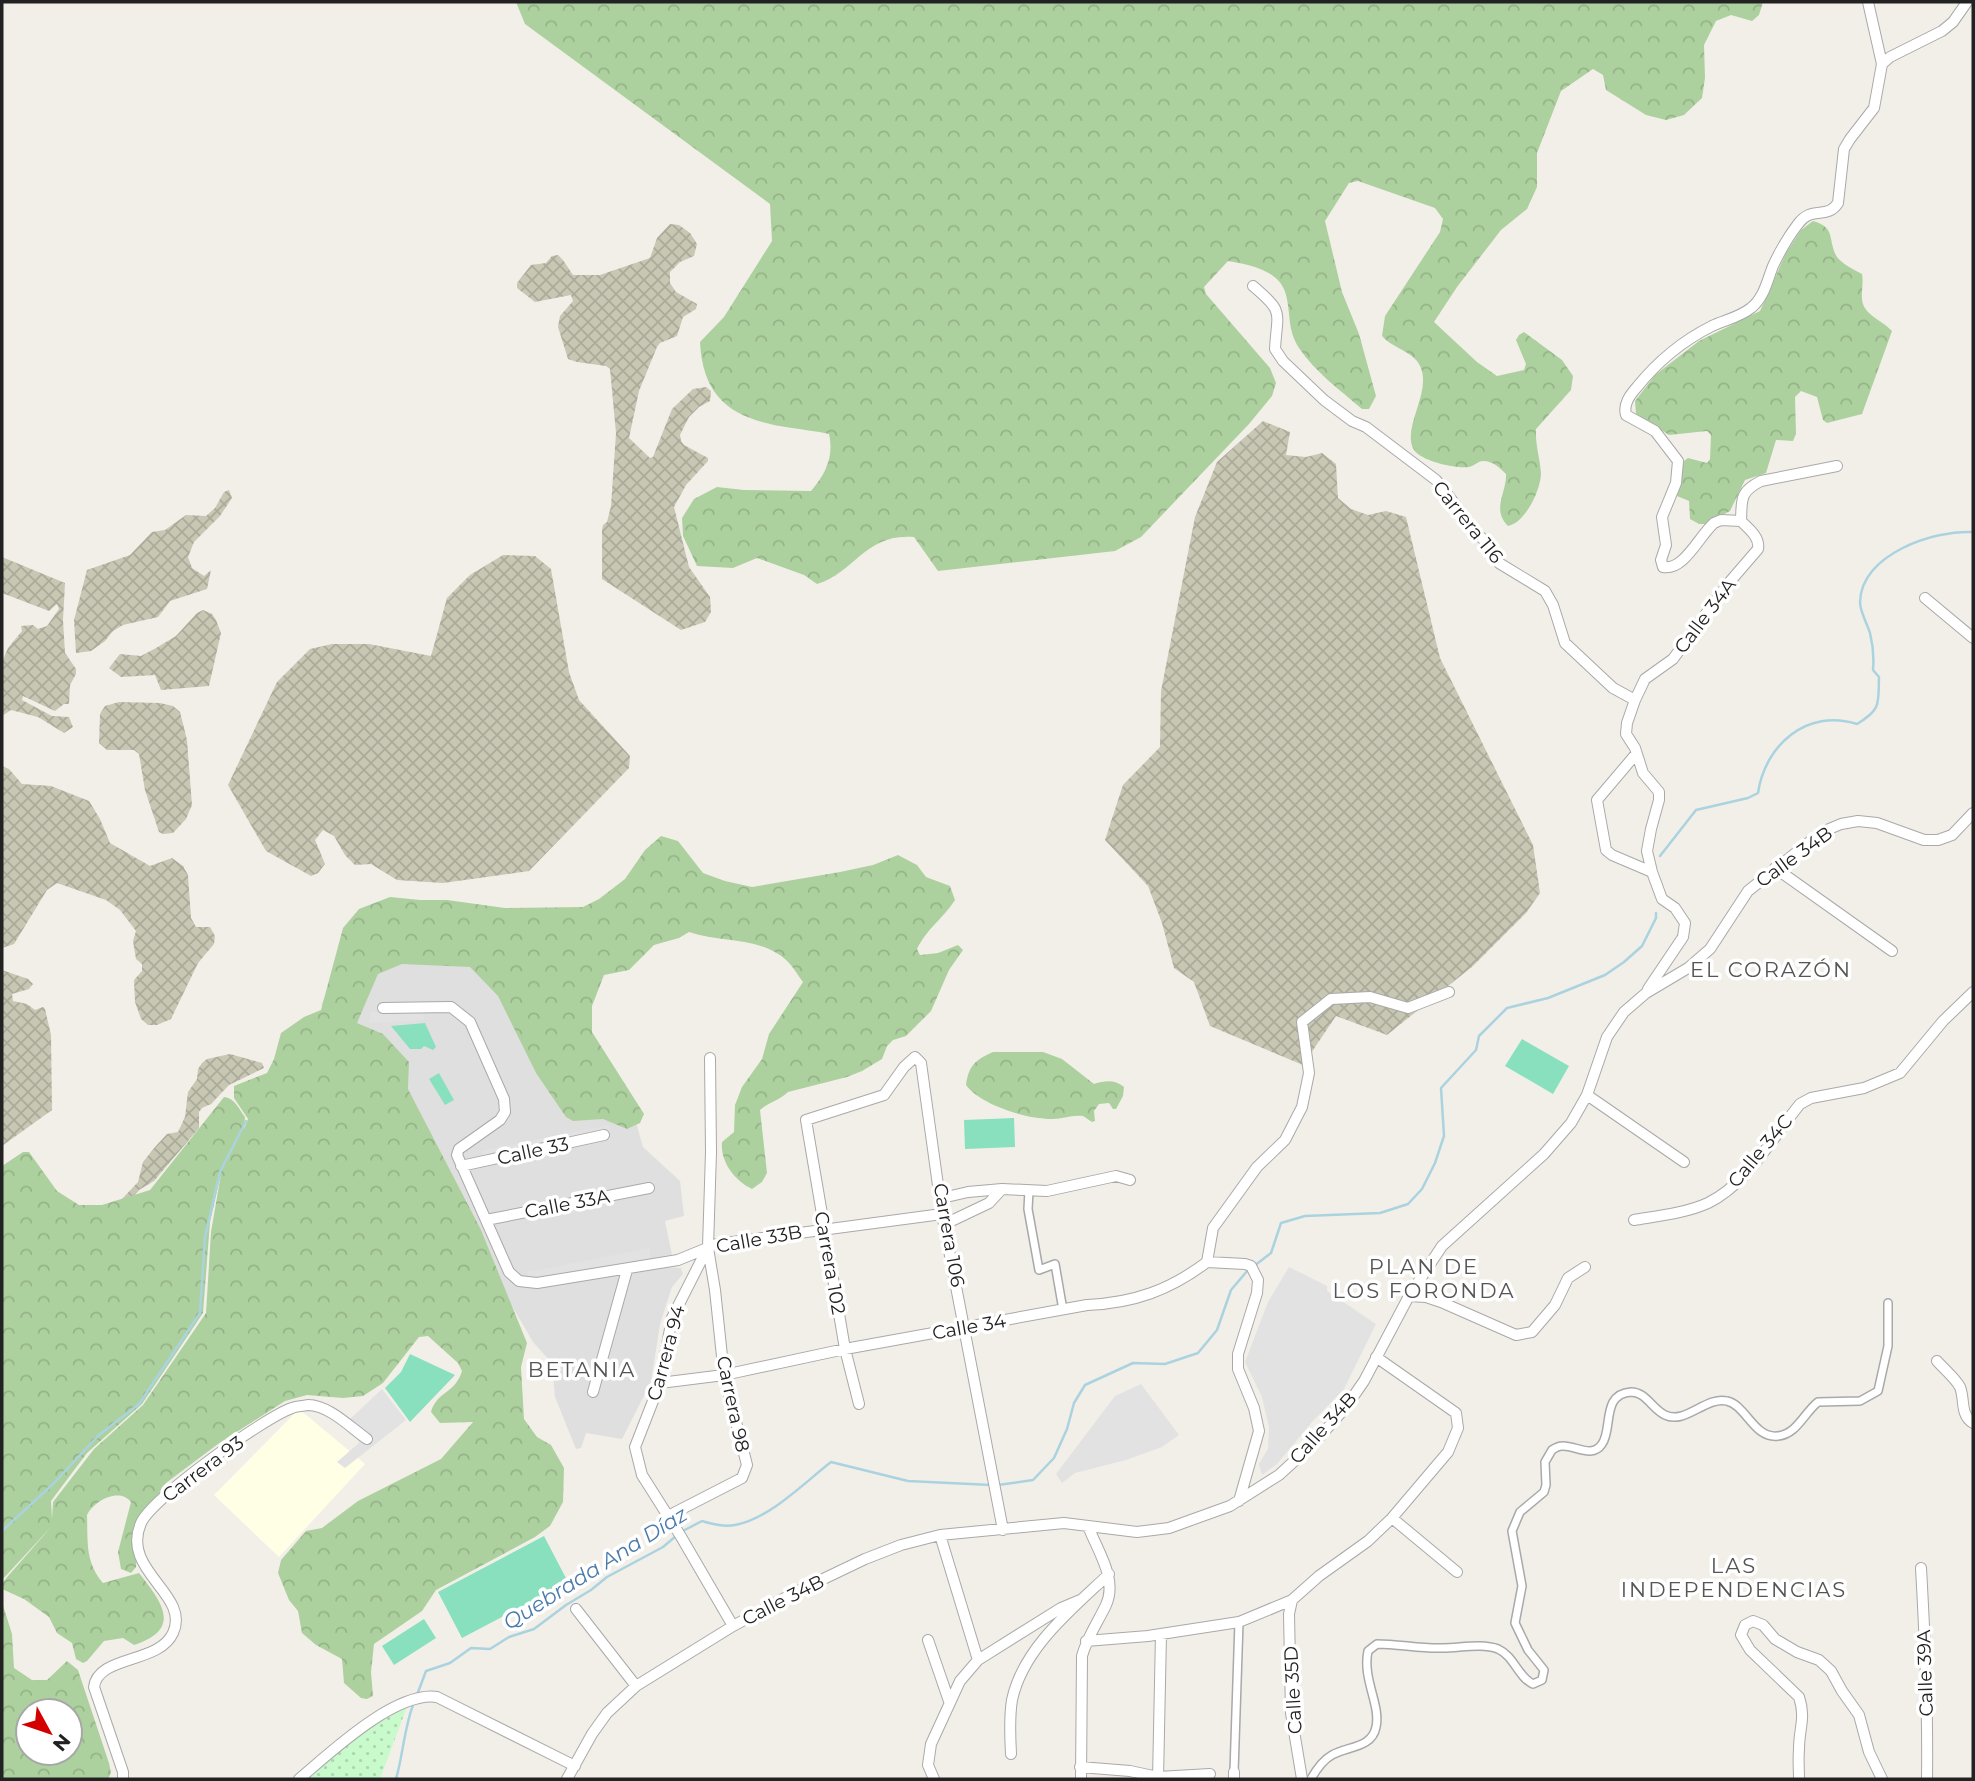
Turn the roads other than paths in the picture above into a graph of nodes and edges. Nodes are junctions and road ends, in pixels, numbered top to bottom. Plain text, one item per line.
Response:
1 (1868, 2) edge
2 (1967, 2) edge
3 (1882, 64) junction
4 (1253, 286) dead end
5 (1837, 466) dead end
6 (1741, 522) junction
7 (1926, 598) dead end
8 (1973, 638) edge
9 (1634, 700) junction
10 (1636, 754) junction
11 (1973, 813) edge
12 (1775, 868) junction
13 (1652, 872) junction
14 (1892, 951) dead end
15 (1449, 992) dead end
16 (1973, 992) edge
17 (1646, 993) junction
18 (383, 1008) dead end
19 (710, 1058) dead end
20 (921, 1063) joint
21 (1587, 1095) junction
22 (604, 1135) dead end
23 (1684, 1162) dead end
24 (461, 1166) junction
25 (1130, 1180) dead end
26 (649, 1188) dead end
27 (1002, 1189) junction
28 (1029, 1191) junction
29 (942, 1198) junction
30 (944, 1219) junction
31 (486, 1220) junction
32 (1634, 1220) dead end
33 (824, 1228) junction
34 (708, 1248) junction
35 (1207, 1262) junction
36 (1585, 1267) dead end
37 (627, 1270) junction
38 (1409, 1296) junction
39 (1888, 1303) dead end
40 (1063, 1310) junction
41 (966, 1328) junction
42 (845, 1349) junction
43 (1376, 1357) junction
44 (1937, 1361) dead end
45 (724, 1375) junction
46 (660, 1383) junction
47 (593, 1392) dead end
48 (859, 1404) dead end
49 (1973, 1423) edge
50 (367, 1439) dead end
51 (1239, 1501) junction
52 (1392, 1518) junction
53 (671, 1520) junction
54 (1087, 1525) junction
55 (1003, 1530) junction
56 (940, 1535) junction
57 (1921, 1567) dead end
58 (1457, 1572) dead end
59 (1109, 1574) junction
60 (1080, 1600) junction
61 (1292, 1601) junction
62 (576, 1609) dead end
63 (1239, 1622) junction
64 (733, 1626) junction
65 (1161, 1634) junction
66 (928, 1640) dead end
67 (1086, 1641) junction
68 (978, 1660) junction
69 (636, 1686) junction
70 (949, 1701) junction
71 (1011, 1754) dead end
72 (575, 1766) junction
73 (1080, 1768) junction
74 (1210, 1773) dead end
75 (1234, 1776) edge
76 (1158, 1778) edge
77 (123, 1779) edge
78 (299, 1779) edge
79 (568, 1779) edge
80 (934, 1779) edge
81 (1081, 1779) edge
82 (1302, 1779) edge
83 (1311, 1779) edge
84 (1799, 1779) edge
85 (1882, 1779) edge
86 (1927, 1779) edge

1 - 3 street
2 - 3 street
3 - 6 street
4 - 9 street, Carrera 116
5 - 6 street
6 - 9 street, Calle 34A
7 - 8 street
9 - 10 street, Calle 34A
10 - 13 street, Calle 34A
10 - 13 street
11 - 12 street, Calle 34B
12 - 14 street
12 - 17 street, Calle 34B
13 - 17 street
15 - 35 street
16 - 32 street, Calle 34C
17 - 21 street, Calle 34B
18 - 24 street
19 - 34 street, Carrera 94
20 - 29 street, Carrera 106
20 - 33 street, Carrera 102
21 - 23 street
21 - 38 street, Calle 34B
22 - 24 street, Calle 33
24 - 31 street
25 - 28 street
26 - 31 street, Calle 33A
27 - 28 street
27 - 29 street
27 - 30 street, Calle 33B
28 - 40 street
29 - 30 street, Carrera 106
30 - 33 street, Calle 33B
30 - 41 street, Carrera 106
31 - 37 street, Calle 33B
33 - 34 street, Calle 33B
33 - 42 street, Carrera 102
34 - 37 street, Calle 33B
34 - 45 street, Carrera 98
34 - 46 street, Carrera 94
35 - 40 street, Calle 34
35 - 51 street
36 - 38 street
37 - 47 street
38 - 43 street, Calle 34B
39 - 83 street
40 - 41 street, Calle 34
41 - 42 street, Calle 34
41 - 55 street, Carrera 106
42 - 45 street, Calle 34
42 - 48 street, Carrera 102
43 - 51 street, Calle 34B
43 - 52 street
44 - 49 street
45 - 46 street, Calle 34
45 - 53 street, Carrera 98
46 - 53 street, Carrera 94
50 - 77 street, Carrera 93
51 - 54 street, Calle 34B
52 - 58 street
52 - 61 street
53 - 64 street, Carrera 94
54 - 55 street, Calle 34B
54 - 59 street
55 - 56 street, Calle 34B
56 - 64 street, Calle 34B
56 - 68 street
57 - 86 street, Calle 39A
59 - 60 street
59 - 67 street
60 - 68 street
60 - 71 street
61 - 63 street
61 - 82 street, Calle 35D
62 - 69 street
63 - 65 street
63 - 75 street
64 - 69 street, Calle 34B
65 - 67 street
65 - 76 street
66 - 70 street
67 - 73 street
68 - 70 street
69 - 72 street, Calle 34B
70 - 80 street
72 - 78 street
72 - 79 street, Calle 34B
73 - 76 street
73 - 81 street
74 - 76 street
84 - 85 street

